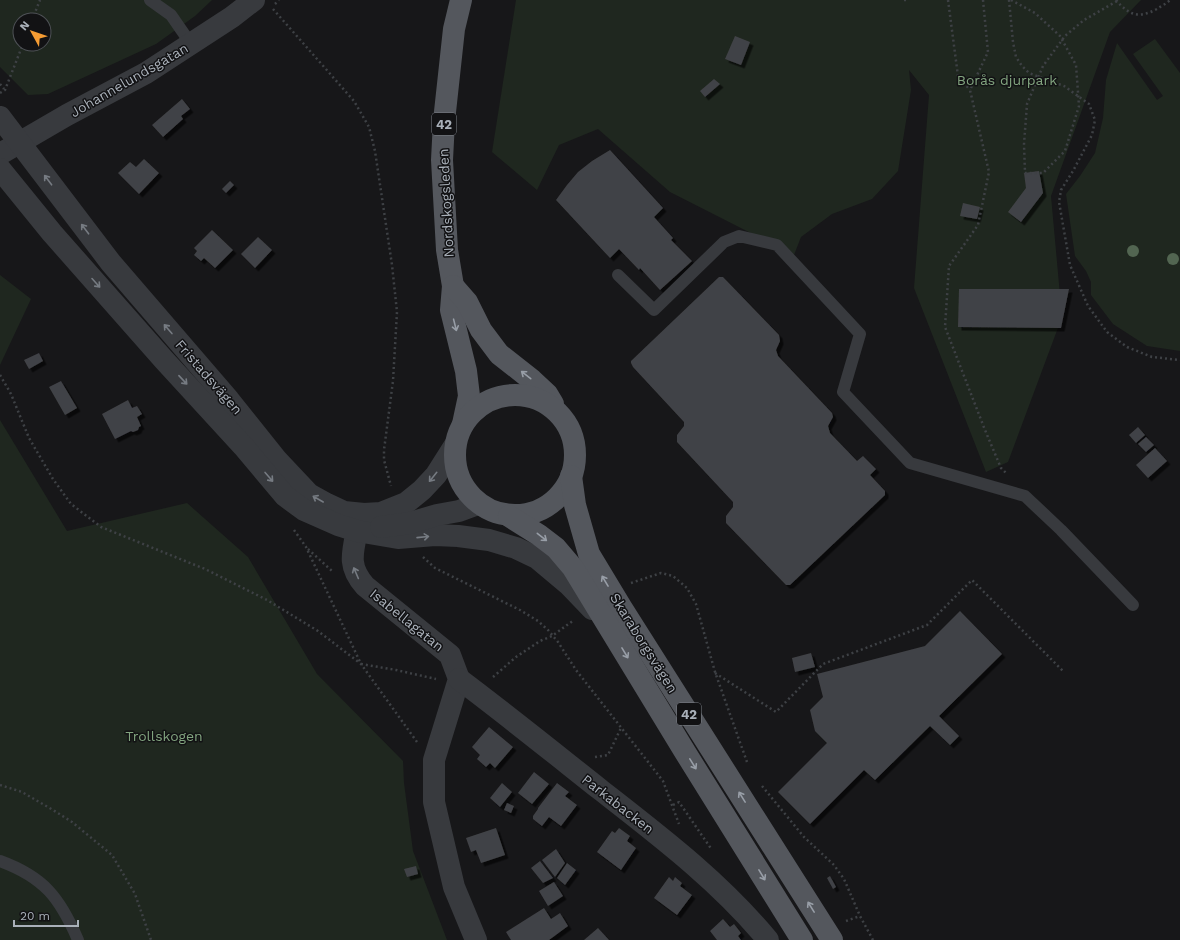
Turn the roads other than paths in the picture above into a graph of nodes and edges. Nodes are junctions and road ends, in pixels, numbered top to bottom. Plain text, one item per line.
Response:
1 (150, 0) edge
2 (254, 0) edge
3 (461, 0) edge
4 (191, 44) junction
5 (0, 117) edge
6 (19, 142) junction
7 (0, 154) edge
8 (0, 169) edge
9 (618, 275) dead end
10 (453, 286) junction
11 (560, 415) junction
12 (463, 424) junction
13 (455, 445) junction
14 (571, 476) junction
15 (478, 504) junction
16 (509, 516) junction
17 (357, 531) junction
18 (1133, 605) dead end
19 (610, 628) junction
20 (459, 679) junction
21 (0, 861) edge
22 (78, 940) edge
23 (476, 940) edge
24 (768, 940) edge
25 (802, 940) edge
26 (832, 940) edge

1 - 4 lane
2 - 4 street, Johannelundsgatan
3 - 10 main road, Nordskogsleden / 42
4 - 6 street, Johannelundsgatan
5 - 6 street, Fristadsvägen
6 - 7 street, Johannelundsgatan
13 -> 6 street, Fristadsvägen
8 -> 17 street, Fristadsvägen
9 - 18 lane
11 -> 10 main road, 42
10 -> 12 main road, Nordskogsleden / 42
11 - 12 main road, 42
11 - 14 main road, 42
12 - 13 main road, 42
13 - 15 main road, 42
14 - 16 main road, 42
26 -> 14 main road, Skaraborgsvägen / 42
15 - 16 main road, 42
15 - 17 street, Fristadsvägen
16 -> 19 main road, Skaraborgsvägen / 42
17 -> 19 street, Fristadsvägen
20 -> 17 street, Isabellagatan
19 -> 25 main road, Skaraborgsvägen / 42
20 - 23 street
20 - 24 street, Parkabacken
21 - 22 lane

